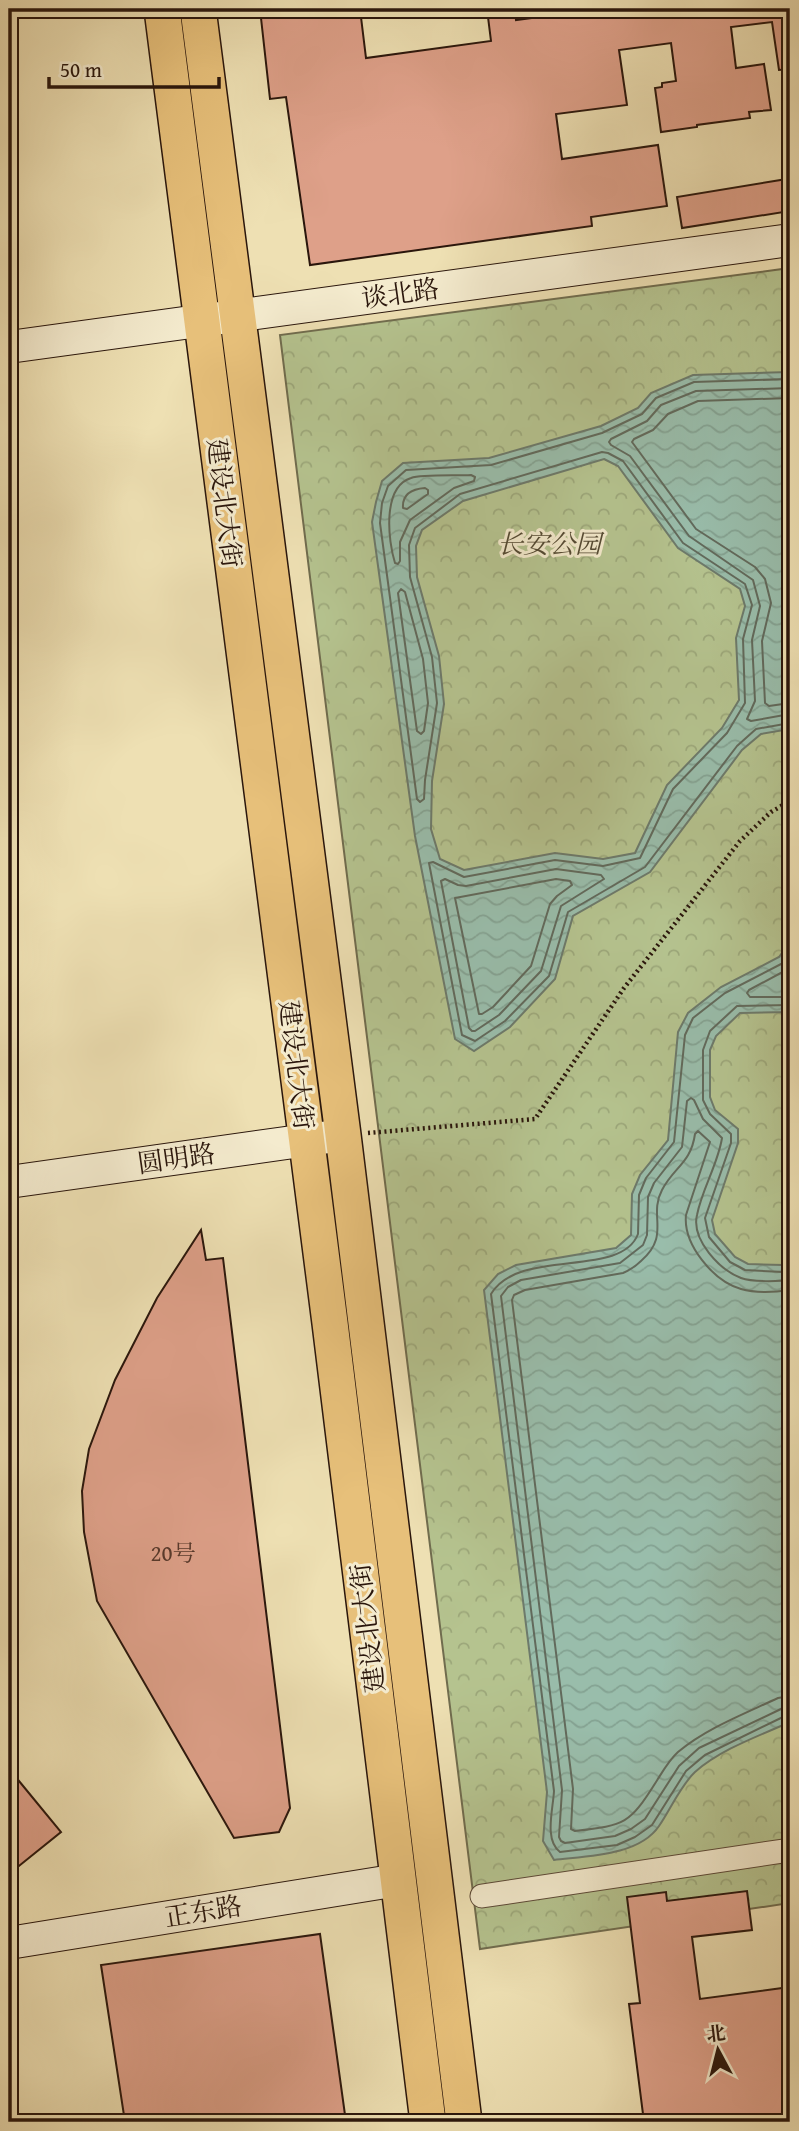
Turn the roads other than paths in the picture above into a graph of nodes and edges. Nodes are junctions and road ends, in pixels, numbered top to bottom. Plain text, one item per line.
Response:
1 (198, 9) edge
2 (162, 10) edge
3 (790, 240) edge
4 (237, 316) junction
5 (202, 321) junction
6 (9, 347) edge
7 (343, 1135) junction
8 (306, 1140) junction
9 (9, 1182) edge
10 (790, 1850) edge
11 (398, 1880) junction
12 (482, 1896) dead end
13 (9, 1943) edge
14 (428, 2122) edge
15 (464, 2122) edge

1 - 4 main road, 建设北大街
2 - 5 main road, 建设北大街
3 - 4 street, 谈北路
4 - 5 street, 谈北路
4 - 7 main road, 建设北大街
5 - 6 street, 谈北路
5 - 8 main road, 建设北大街
7 - 8 street, 圆明路
7 - 15 main road, 建设北大街
8 - 9 street, 圆明路
8 - 11 main road, 建设北大街
10 - 12 street
11 - 13 street, 正东路
11 - 14 main road, 建设北大街

